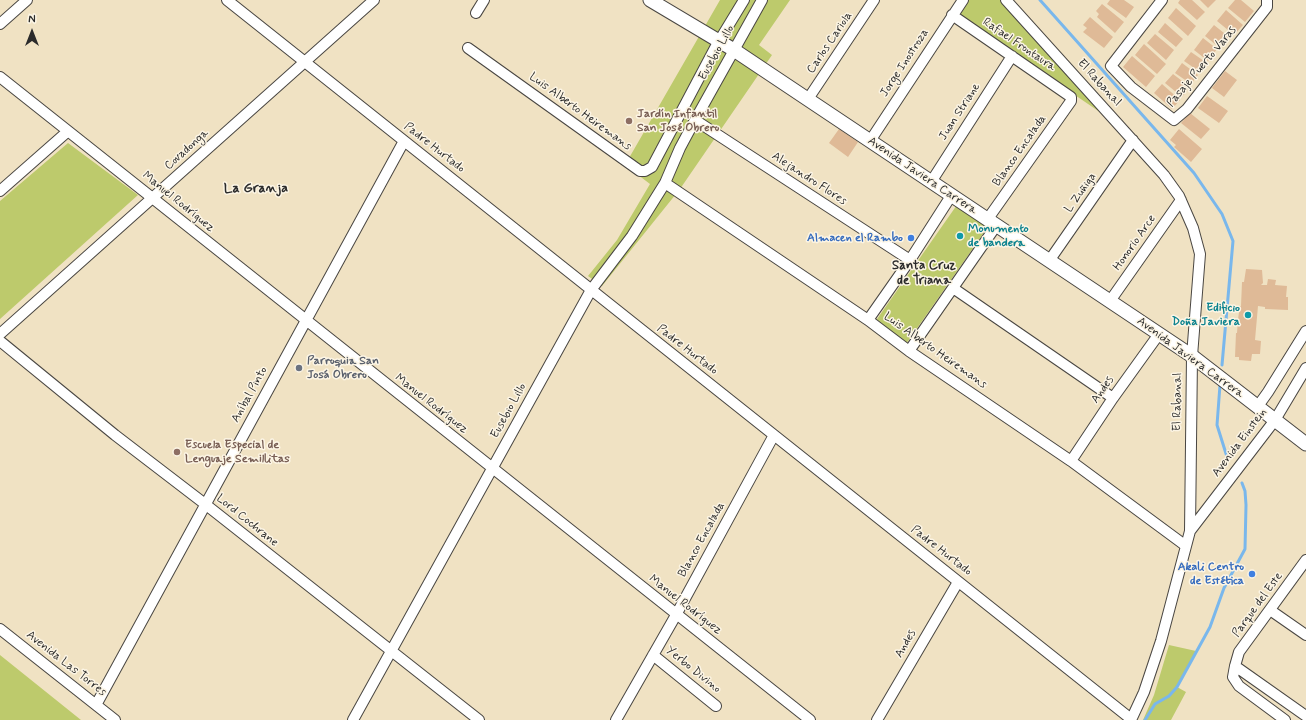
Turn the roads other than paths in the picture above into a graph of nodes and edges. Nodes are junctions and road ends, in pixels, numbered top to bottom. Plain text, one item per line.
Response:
1 (27, 0) edge
2 (227, 0) edge
3 (374, 0) edge
4 (484, 0) edge
5 (650, 0) edge
6 (744, 0) edge
7 (762, 0) edge
8 (874, 0) edge
9 (963, 0) edge
10 (1006, 0) edge
11 (1162, 0) edge
12 (1267, 0) edge
13 (476, 12) dead end
14 (952, 15) junction
15 (0, 24) edge
16 (719, 42) junction
17 (468, 48) dead end
18 (734, 50) junction
19 (1012, 56) junction
20 (304, 62) junction
21 (0, 77) edge
22 (700, 78) junction
23 (1071, 97) joint
24 (808, 99) junction
25 (695, 120) junction
26 (67, 132) junction
27 (668, 138) junction
28 (1133, 140) junction
29 (404, 141) junction
30 (870, 141) junction
31 (680, 148) junction
32 (931, 182) junction
33 (665, 183) junction
34 (0, 191) edge
35 (952, 196) junction
36 (153, 198) junction
37 (1181, 200) junction
38 (992, 223) junction
39 (910, 260) junction
40 (1049, 261) junction
41 (953, 288) junction
42 (591, 290) junction
43 (1110, 301) junction
44 (868, 320) junction
45 (305, 321) junction
46 (1306, 331) edge
47 (0, 334) edge
48 (1159, 334) junction
49 (0, 341) edge
50 (909, 351) junction
51 (1192, 356) junction
52 (1306, 368) edge
53 (1113, 398) junction
54 (1258, 406) junction
55 (1275, 420) junction
56 (774, 436) junction
57 (1306, 444) edge
58 (1071, 461) junction
59 (491, 468) junction
60 (205, 504) junction
61 (1190, 531) junction
62 (1186, 546) junction
63 (1306, 560) edge
64 (958, 582) junction
65 (1270, 610) junction
66 (676, 615) junction
67 (0, 628) edge
68 (1306, 635) edge
69 (391, 652) junction
70 (653, 655) junction
71 (1234, 666) junction
72 (96, 705) junction
73 (716, 706) dead end
74 (1306, 716) edge
75 (115, 720) edge
76 (353, 720) edge
77 (479, 720) edge
78 (616, 720) edge
79 (810, 720) edge
80 (877, 720) edge
81 (1131, 720) edge
82 (1285, 720) edge

1 - 15 street
2 - 20 street, Padre Hurtado
3 - 20 street, Covadonga
4 - 13 street
5 - 16 main road, Avenida Javiera Carrera
6 - 16 street, Eusebio Lillo
7 - 18 street, Eusebio Lillo
8 - 24 street, Carlos Cariola
9 - 14 street, Jorge Inostroza
10 - 28 street, El Rabanal
11 - 12 street, Pasaje Puerto Varas
14 - 19 street, Rafael Frontaura
14 - 30 street, Jorge Inostroza
16 - 18 main road, Avenida Javiera Carrera
16 - 22 street, Eusebio Lillo
17 - 27 street, Luis Alberto Heiremans
18 - 24 main road, Avenida Javiera Carrera
18 - 25 street, Eusebio Lillo
19 - 23 street, Rafael Frontaura
19 - 32 street, Juan Striane
20 - 29 street, Padre Hurtado
20 - 36 street, Covadonga
21 - 26 street, Manuel Rodríguez
22 - 25 street, Eusebio Lillo
22 - 27 street, Eusebio Lillo
23 - 38 street, Blanco Encalada
24 - 30 main road, Avenida Javiera Carrera
25 - 31 street, Eusebio Lillo
25 - 39 street, Alejandro Flores
26 - 34 street
26 - 36 street, Manuel Rodríguez
27 - 31 street
28 - 37 street, El Rabanal
28 - 40 street, L Zuñiga
29 - 42 street, Padre Hurtado
29 - 45 street, Aníbal Pinto
30 - 32 main road, Avenida Javiera Carrera
31 - 33 street, Eusebio Lillo
32 - 35 main road, Avenida Javiera Carrera
33 - 42 street, Eusebio Lillo
33 - 44 street, Luis Alberto Heiremans
35 - 38 main road, Avenida Javiera Carrera
35 - 39 street
36 - 45 street, Manuel Rodríguez
36 - 47 street, Covadonga
37 - 43 street, Honorio Arce
37 - 51 street, El Rabanal
38 - 40 main road, Avenida Javiera Carrera
38 - 41 street, Blanco Encalada
39 - 44 street
40 - 43 main road, Avenida Javiera Carrera
41 - 50 street, Blanco Encalada
41 - 53 street
42 - 56 street, Padre Hurtado
42 - 59 street, Eusebio Lillo
43 - 48 main road, Avenida Javiera Carrera
44 - 50 street, Luis Alberto Heiremans
45 - 59 street, Manuel Rodríguez
45 - 60 street, Aníbal Pinto
46 - 54 street, Avenida Einstein
48 - 51 main road, Avenida Javiera Carrera
48 - 53 street, Andes
49 - 60 street, Lord Cochrane
50 - 58 street, Luis Alberto Heiremans
51 - 54 main road, Avenida Javiera Carrera
51 - 61 street, El Rabanal
52 - 55 street, Avenida Einstein
53 - 58 street, Andes
54 - 55 main road, Avenida Javiera Carrera
55 - 57 main road, Avenida Javiera Carrera
55 - 61 street, Avenida Einstein
56 - 64 street, Padre Hurtado
56 - 66 street, Blanco Encalada
58 - 62 street, Luis Alberto Heiremans
59 - 66 street, Manuel Rodríguez
59 - 69 street, Eusebio Lillo
60 - 69 street, Lord Cochrane
60 - 72 street, Aníbal Pinto
61 - 62 street, El Rabanal
62 - 81 street, El Rabanal
63 - 65 street, Parque del Este
64 - 80 street, Andes
64 - 81 street, Padre Hurtado
65 - 68 street
65 - 71 street, Parque del Este
66 - 70 street, Blanco Encalada
66 - 79 street, Manuel Rodríguez
67 - 72 street, Avenida Las Torres
69 - 76 street, Eusebio Lillo
69 - 77 street, Lord Cochrane
70 - 73 street, Yerbo Divino
70 - 78 street, Blanco Encalada
71 - 74 street
71 - 82 street
72 - 75 street, Avenida Las Torres

